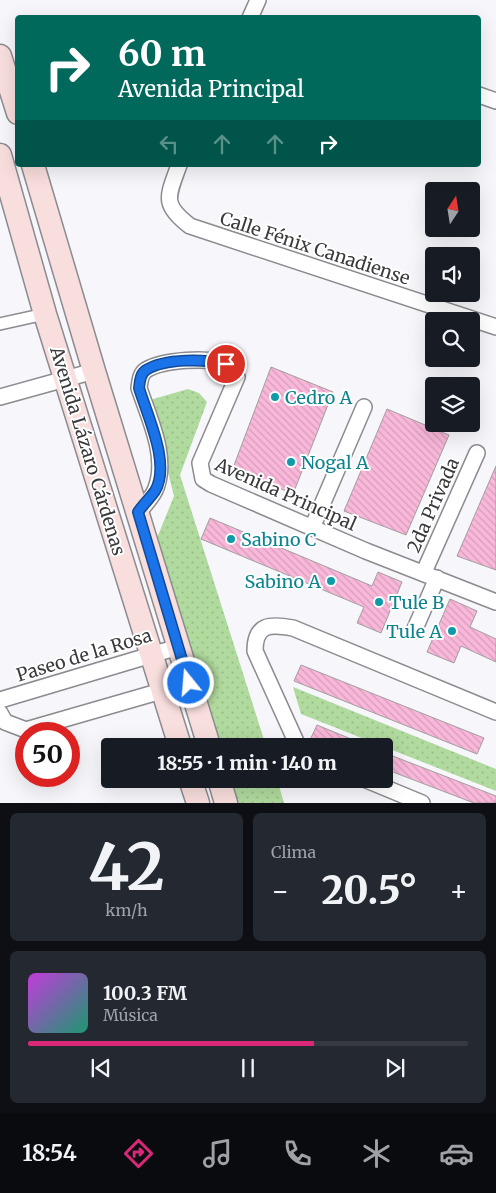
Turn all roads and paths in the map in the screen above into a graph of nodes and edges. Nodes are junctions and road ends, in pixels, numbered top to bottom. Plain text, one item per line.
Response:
1 (258, 0) edge
2 (252, 15) edge
3 (0, 56) edge
4 (481, 96) edge
5 (496, 101) edge
6 (15, 104) edge
7 (0, 155) edge
8 (34, 167) edge
9 (178, 167) edge
10 (46, 314) junction
11 (0, 324) edge
12 (496, 327) edge
13 (94, 370) junction
14 (66, 378) junction
15 (0, 397) edge
16 (364, 407) dead end
17 (477, 453) dead end
18 (138, 512) junction
19 (312, 528) junction
20 (431, 575) junction
21 (496, 602) edge
22 (414, 631) dead end
23 (178, 647) junction
24 (152, 655) junction
25 (189, 683) junction
26 (163, 690) junction
27 (0, 700) edge
28 (496, 712) edge
29 (0, 713) edge
30 (178, 738) edge
31 (206, 738) edge
32 (294, 738) edge
33 (193, 788) edge
34 (222, 788) edge
35 (386, 788) edge
36 (198, 803) edge
37 (226, 803) edge
38 (422, 803) edge

1 - 2 street
3 - 6 main road
4 - 5 street
7 - 10 main road, Avenida Lázaro Cárdenas
8 - 13 main road, Avenida Lázaro Cárdenas
9 - 12 street, Calle Fénix Canadiense
10 - 11 street
10 - 14 main road, Avenida Lázaro Cárdenas
13 - 14 street
13 - 18 main road, Avenida Lázaro Cárdenas
14 - 15 street
14 - 24 main road, Avenida Lázaro Cárdenas
16 - 19 street
17 - 20 street, 2da Privada
18 - 19 street, Avenida Principal
18 - 23 main road, Avenida Lázaro Cárdenas
19 - 20 street, Avenida Principal
20 - 21 street, Avenida Principal
20 - 22 street, 2da Privada
23 - 24 street, Paseo de la Rosa
23 - 25 main road, Avenida Lázaro Cárdenas
24 - 26 main road, Avenida Lázaro Cárdenas
24 - 27 street, Paseo de la Rosa
25 - 26 street
25 - 31 main road, Avenida Lázaro Cárdenas
26 - 29 street
26 - 30 main road, Avenida Lázaro Cárdenas
28 - 32 street
33 - 36 main road
34 - 37 main road
35 - 38 street

